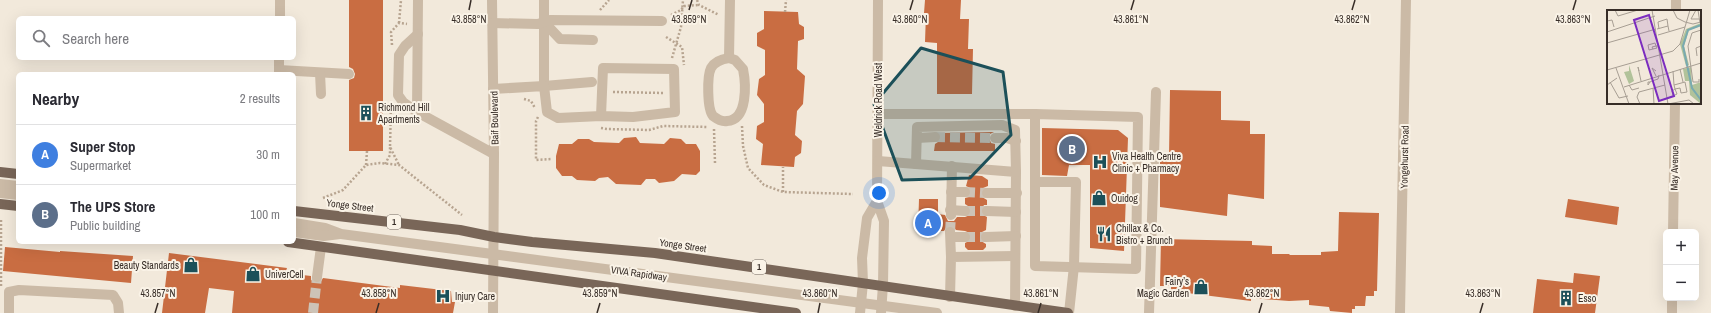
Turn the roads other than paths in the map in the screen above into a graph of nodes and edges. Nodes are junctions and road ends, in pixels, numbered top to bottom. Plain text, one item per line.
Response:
1 (280, 0) edge
2 (418, 0) edge
3 (492, 0) edge
4 (544, 0) edge
5 (730, 0) edge
6 (878, 0) edge
7 (1406, 0) edge
8 (280, 16) edge
9 (662, 21) road end
10 (544, 22) junction
11 (492, 23) junction
12 (418, 34) junction
13 (593, 40) dead end
14 (729, 58) junction
15 (279, 60) edge
16 (279, 72) edge
17 (296, 72) edge
18 (320, 73) junction
19 (349, 74) dead end
20 (592, 82) dead end
21 (544, 86) junction
22 (493, 89) junction
23 (1156, 92) dead end
24 (321, 94) dead end
25 (1675, 104) edge
26 (417, 112) junction
27 (878, 114) junction
28 (1035, 114) junction
29 (601, 116) junction
30 (935, 137) tunnel mouth
31 (917, 138) junction
32 (995, 138) tunnel mouth
33 (1016, 141) junction
34 (494, 154) junction
35 (878, 161) junction
36 (916, 164) junction
37 (952, 166) junction
38 (0, 172) edge
39 (1016, 172) junction
40 (16, 174) edge
41 (1035, 182) junction
42 (0, 184) edge
43 (16, 186) edge
44 (951, 192) junction
45 (965, 192) tunnel mouth
46 (0, 193) edge
47 (988, 193) tunnel mouth
48 (1017, 193) junction
49 (16, 195) edge
50 (877, 201) junction
51 (0, 204) edge
52 (16, 206) edge
53 (296, 211) edge
54 (965, 211) tunnel mouth
55 (987, 211) tunnel mouth
56 (1016, 212) junction
57 (296, 224) edge
58 (1673, 229) edge
59 (296, 232) edge
60 (341, 234) junction
61 (1016, 236) junction
62 (494, 237) junction
63 (966, 237) tunnel mouth
64 (986, 237) tunnel mouth
65 (296, 243) edge
66 (321, 247) junction
67 (494, 254) junction
68 (1015, 256) junction
69 (951, 257) junction
70 (1074, 266) junction
71 (494, 271) junction
72 (317, 277) tunnel mouth
73 (863, 283) junction
74 (883, 285) junction
75 (950, 296) junction
76 (1672, 301) edge
77 (1015, 306) junction
78 (860, 308) edge
79 (881, 309) edge
80 (9, 313) edge
81 (119, 313) edge
82 (493, 313) edge
83 (796, 313) edge
84 (937, 313) edge
85 (1068, 313) edge
86 (1149, 313) edge
87 (1400, 313) edge
88 (1672, 313) edge

1 - 8 street
2 - 12 street
3 - 11 street, Baif Boulevard
4 - 10 street
5 - 14 street
6 - 27 street, Weldrick Road West
7 - 87 street, Yongehurst Road
9 - 10 street
10 - 11 street
10 - 13 street
10 - 21 street
11 - 22 street, Baif Boulevard
12 - 26 street
12 - 26 street
14 - 14 street
15 - 16 street
17 - 18 street
18 - 19 street
18 - 24 street
20 - 21 street
21 - 22 street
21 - 29 street
22 - 34 street, Baif Boulevard
23 - 86 street
25 - 58 street, May Avenue
26 - 34 street
27 - 28 street
27 - 35 street, Weldrick Road West
28 - 41 street
28 - 70 street
29 - 29 street
30 - 31 street
31 - 33 street
31 - 36 street
32 - 33 street
33 - 39 street
34 - 62 street, Baif Boulevard
35 - 36 street
35 - 50 street, Weldrick Road West
36 - 37 street
37 - 39 street
37 - 44 street
38 - 40 main road
39 - 48 street
41 - 70 street
41 - 70 street
42 - 43 street
44 - 45 street
44 - 54 street
46 - 49 street
47 - 48 street
48 - 56 street
50 - 73 street, Weldrick Road West
50 - 74 street, Weldrick Road West
51 - 52 main road
53 - 62 main road, Yonge Street / 1
55 - 56 street
56 - 61 street
57 - 60 street, VIVA Rapidway
59 - 60 street, VIVA Rapidway
60 - 67 street, VIVA Rapidway
61 - 64 street
61 - 68 street
62 - 67 street, Baif Boulevard
62 - 73 main road, Yonge Street / 1
63 - 69 street
65 - 66 main road
66 - 71 main road
66 - 72 street
67 - 71 street, Baif Boulevard
67 - 78 street, VIVA Rapidway
68 - 69 street
68 - 77 street
69 - 75 street
70 - 85 street
71 - 82 street, Baif Boulevard
71 - 83 main road
73 - 74 main road, Yonge Street / 1
73 - 78 street, Weldrick Road West
74 - 75 main road, Yonge Street / 1
74 - 79 street, Weldrick Road West
75 - 77 main road, Yonge Street / 1
76 - 88 street
77 - 85 main road, Yonge Street / 1
78 - 79 street, VIVA Rapidway
79 - 84 street, VIVA Rapidway
80 - 81 street

